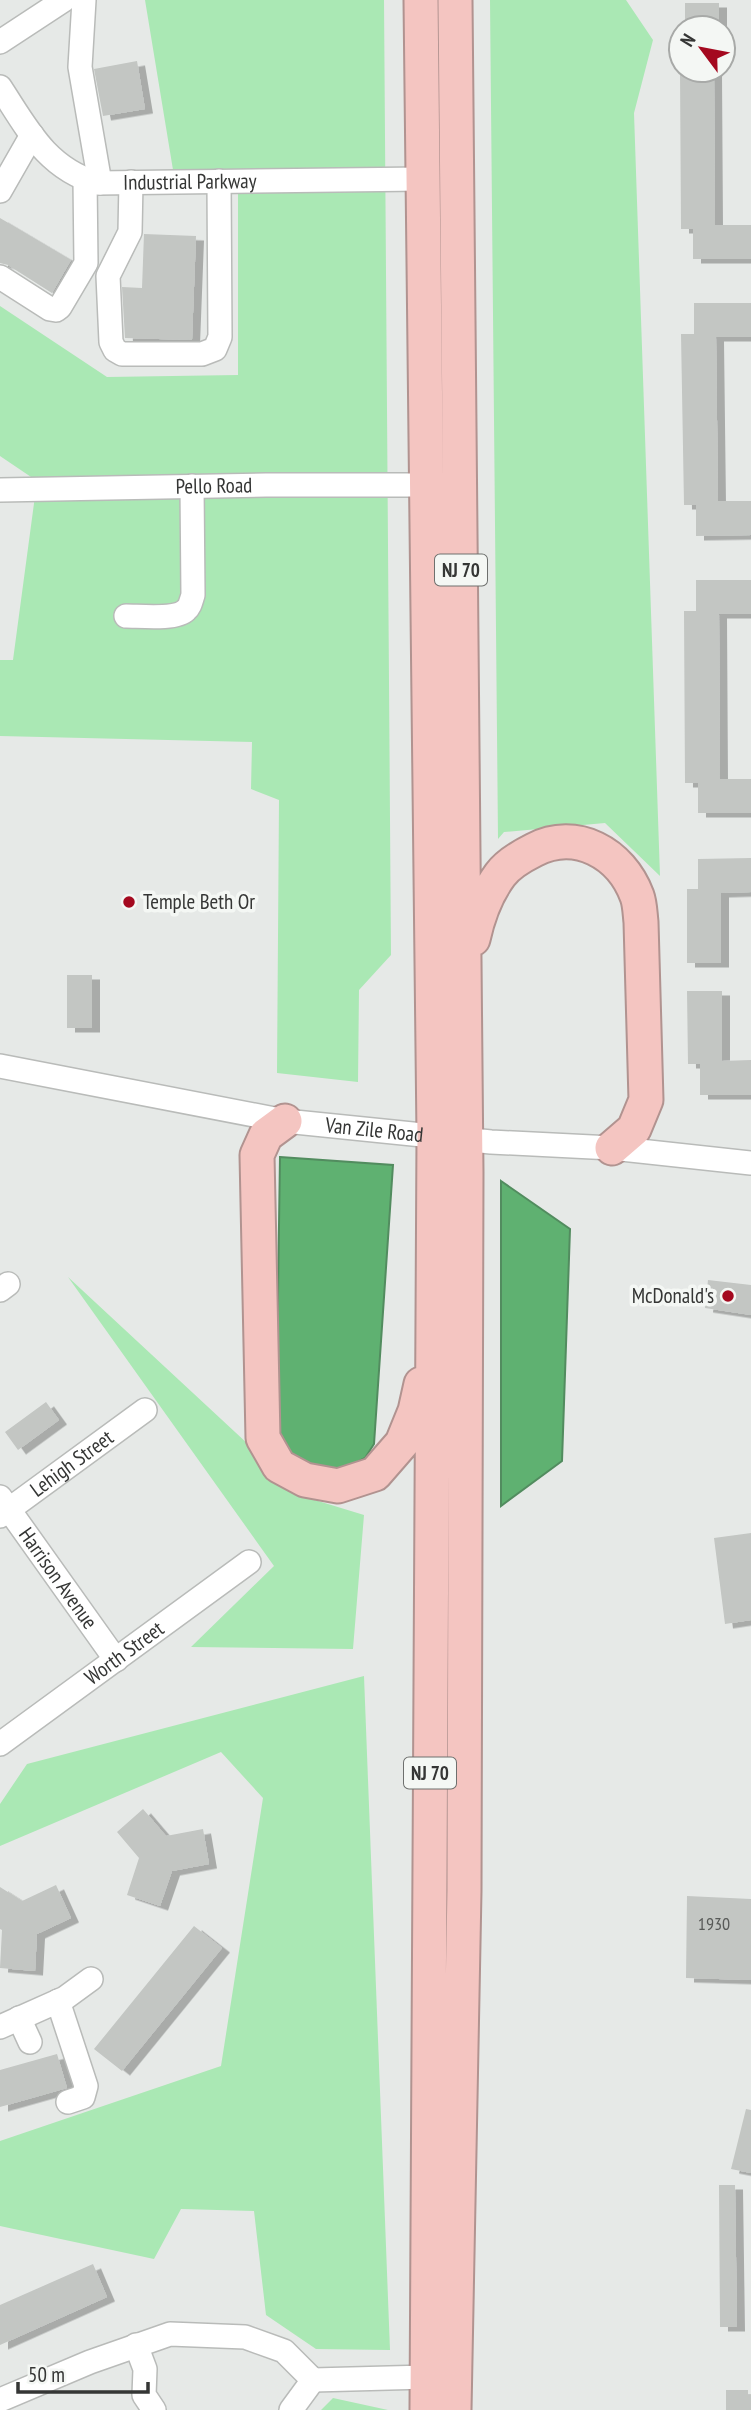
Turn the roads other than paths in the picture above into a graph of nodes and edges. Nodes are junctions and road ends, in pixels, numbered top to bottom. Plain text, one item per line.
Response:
1 (64, 0) edge
2 (84, 0) edge
3 (422, 0) edge
4 (456, 0) edge
5 (0, 42) edge
6 (0, 87) edge
7 (32, 135) junction
8 (422, 179) junction
9 (93, 181) junction
10 (219, 181) junction
11 (131, 182) junction
12 (0, 191) edge
13 (0, 277) edge
14 (426, 485) junction
15 (192, 486) junction
16 (0, 490) edge
17 (125, 616) dead end
18 (464, 975) junction
19 (0, 1066) edge
20 (285, 1121) junction
21 (450, 1137) junction
22 (612, 1148) junction
23 (751, 1163) edge
24 (433, 1323) junction
25 (145, 1410) dead end
26 (3, 1508) edge
27 (249, 1562) dead end
28 (116, 1660) junction
29 (0, 1744) edge
30 (91, 1979) dead end
31 (58, 2001) junction
32 (9, 2022) edge
33 (30, 2042) dead end
34 (68, 2102) dead end
35 (136, 2345) junction
36 (427, 2377) junction
37 (313, 2380) junction
38 (0, 2400) edge
39 (154, 2410) edge
40 (291, 2410) edge
41 (428, 2410) edge
42 (454, 2410) edge

1 - 5 street
2 - 9 street
3 - 8 highway, NJ 70
4 - 18 highway, NJ 70
6 - 7 street
7 - 9 street
7 - 12 street
8 - 10 street, Industrial Parkway
8 - 14 highway, NJ 70
9 - 11 street, Industrial Parkway
9 - 13 street
10 - 11 street, Industrial Parkway
10 - 11 street
14 - 15 street, Pello Road
14 - 21 highway, NJ 70
15 - 16 street, Pello Road
15 - 17 street
18 - 21 highway, NJ 70
18 - 22 highway
19 - 20 street, Van Zile Road
20 - 21 street, Van Zile Road
20 - 24 highway
21 - 22 street, Van Zile Road
21 - 24 highway, NJ 70
21 - 42 highway, NJ 70
22 - 23 street, Van Zile Road
24 - 36 highway, NJ 70
25 - 26 street, Lehigh Street
26 - 28 street, Harrison Avenue
27 - 28 street, Worth Street
28 - 29 street, Worth Street
30 - 31 street
31 - 32 street
31 - 34 street
32 - 33 street
35 - 37 street
35 - 38 street
35 - 39 street
36 - 37 street
36 - 41 highway, NJ 70
37 - 40 street

